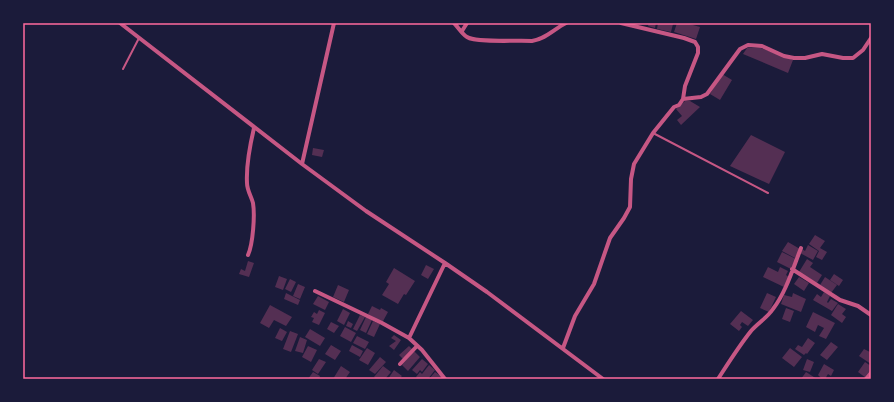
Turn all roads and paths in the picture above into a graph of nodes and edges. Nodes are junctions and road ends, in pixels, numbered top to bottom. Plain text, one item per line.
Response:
1 (120, 23) edge
2 (334, 23) edge
3 (454, 23) edge
4 (467, 23) edge
5 (566, 23) edge
6 (621, 23) edge
7 (462, 31) junction
8 (139, 38) junction
9 (871, 38) edge
10 (123, 69) dead end
11 (683, 99) junction
12 (254, 128) junction
13 (653, 133) junction
14 (302, 164) junction
15 (768, 193) dead end
16 (801, 248) dead end
17 (248, 255) dead end
18 (446, 262) junction
19 (792, 270) junction
20 (315, 291) dead end
21 (871, 315) edge
22 (409, 338) junction
23 (417, 346) junction
24 (563, 348) junction
25 (400, 364) dead end
26 (871, 373) edge
27 (445, 379) edge
28 (603, 379) edge
29 (718, 379) edge
30 (866, 379) edge

1 - 8 street
2 - 14 street
3 - 7 street
4 - 7 street
5 - 7 street
6 - 11 street
8 - 10 lane
8 - 12 street
9 - 11 street
11 - 13 street
12 - 14 street
12 - 17 street
13 - 15 lane
13 - 24 street
14 - 18 street
16 - 19 street
18 - 22 street
18 - 24 street
19 - 21 street
19 - 29 street
20 - 22 street
22 - 23 street
23 - 25 street
23 - 27 street
24 - 28 street
26 - 30 street

